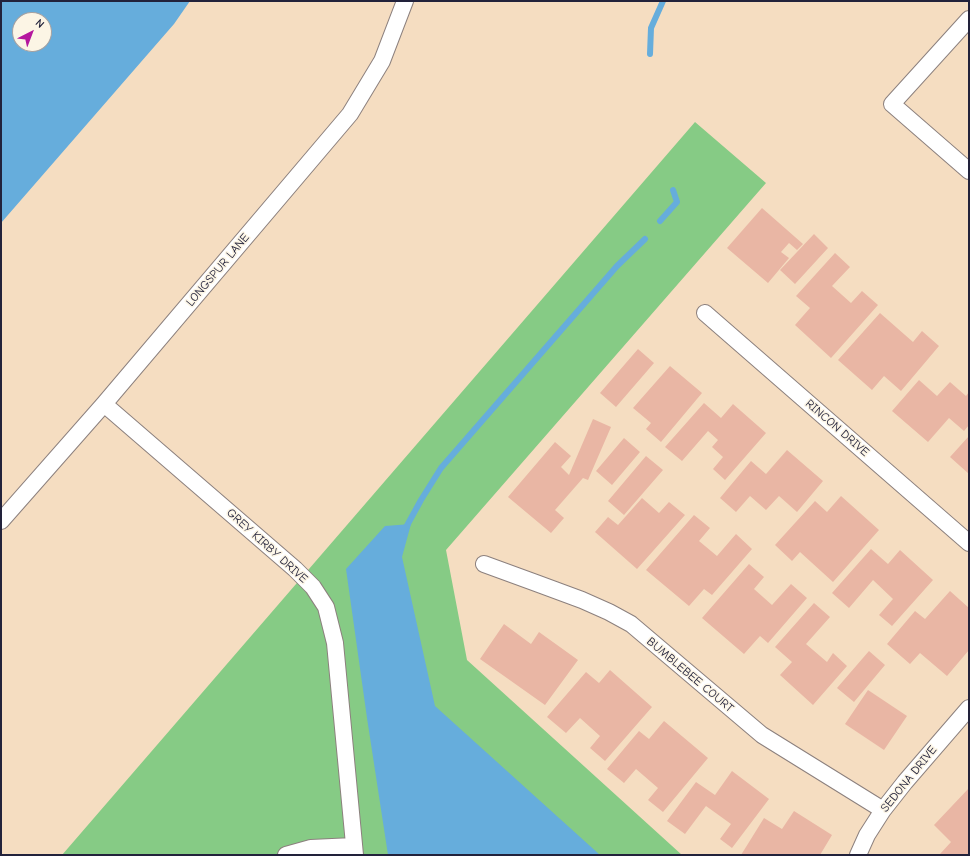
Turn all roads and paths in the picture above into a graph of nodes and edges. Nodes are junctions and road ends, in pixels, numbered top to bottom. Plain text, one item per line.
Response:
1 (405, 1) edge
2 (969, 19) edge
3 (969, 172) edge
4 (705, 313) dead end
5 (104, 404) junction
6 (1, 520) edge
7 (969, 543) edge
8 (484, 564) dead end
9 (969, 708) edge
10 (883, 810) junction
11 (354, 850) edge
12 (286, 855) edge
13 (858, 855) edge

1 - 5 street, LONGSPUR LANE
2 - 3 street
4 - 7 street, RINCON DRIVE
5 - 6 street, LONGSPUR LANE
5 - 11 street, GREY KIRBY DRIVE
8 - 10 street, BUMBLEBEE COURT
9 - 10 street, SEDONA DRIVE
10 - 13 street, SEDONA DRIVE
11 - 12 street

